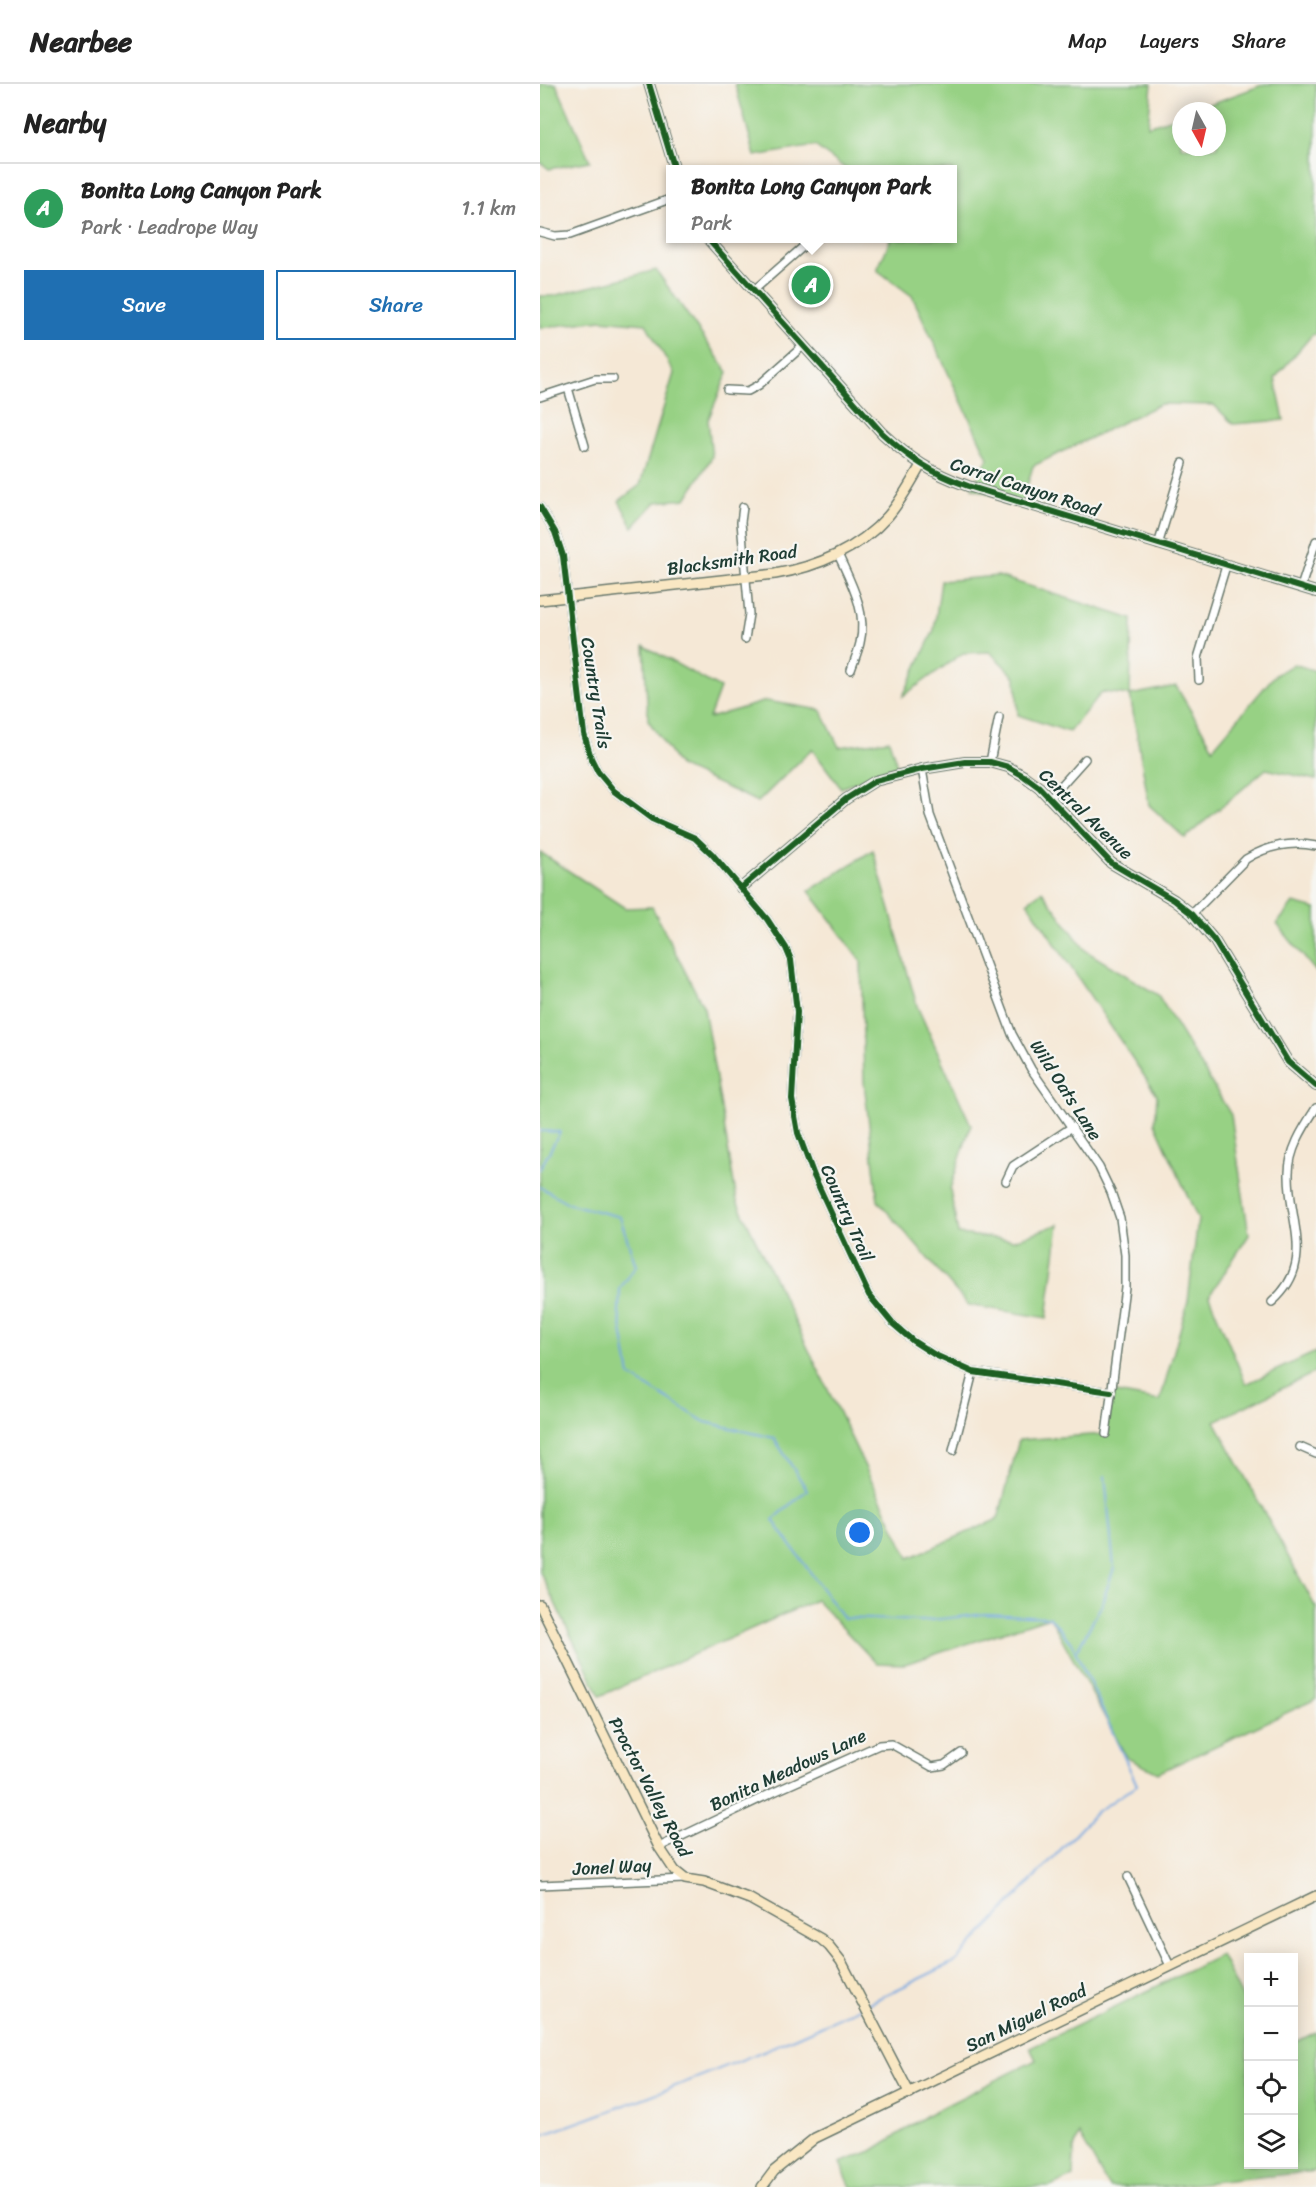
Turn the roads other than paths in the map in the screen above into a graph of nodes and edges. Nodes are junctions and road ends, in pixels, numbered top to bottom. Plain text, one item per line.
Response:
1 (649, 84) edge
2 (673, 165) edge
3 (666, 200) edge
4 (540, 232) edge
5 (711, 243) edge
6 (807, 243) edge
7 (753, 291) junction
8 (803, 346) junction
9 (613, 379) dead end
10 (568, 388) junction
11 (727, 390) dead end
12 (540, 397) edge
13 (585, 446) dead end
14 (1183, 463) dead end
15 (921, 465) junction
16 (540, 507) edge
17 (743, 507) dead end
18 (1316, 541) edge
19 (1158, 545) junction
20 (838, 554) junction
21 (1226, 566) junction
22 (746, 577) junction
23 (1301, 587) junction
24 (1316, 592) edge
25 (567, 596) junction
26 (540, 600) edge
27 (745, 639) dead end
28 (851, 670) dead end
29 (1199, 680) dead end
30 (999, 717) dead end
31 (1085, 759) dead end
32 (990, 762) junction
33 (922, 769) junction
34 (1050, 798) junction
35 (1316, 846) edge
36 (741, 888) junction
37 (1192, 914) junction
38 (1316, 1086) edge
39 (1316, 1108) edge
40 (1072, 1127) junction
41 (1006, 1181) dead end
42 (1272, 1302) dead end
43 (974, 1372) junction
44 (1111, 1392) junction
45 (1106, 1434) dead end
46 (1300, 1447) dead end
47 (953, 1452) dead end
48 (1316, 1454) edge
49 (540, 1605) edge
50 (961, 1753) dead end
51 (659, 1847) junction
52 (1128, 1877) dead end
53 (685, 1879) junction
54 (540, 1885) edge
55 (1316, 1896) edge
56 (1170, 1966) junction
57 (910, 2094) junction
58 (762, 2187) edge

1 - 2 street
3 - 4 street
5 - 7 street, Corral Canyon Road
6 - 7 street
7 - 8 street, Corral Canyon Road
8 - 11 street
8 - 15 street, Corral Canyon Road
9 - 10 street
10 - 12 street
10 - 13 street
14 - 19 street
15 - 19 street, Corral Canyon Road
15 - 20 street, Blacksmith Road
16 - 25 street, Country Trails
17 - 22 street
18 - 23 street
19 - 21 street, Corral Canyon Road
20 - 22 street, Blacksmith Road
20 - 28 street
21 - 23 street, Corral Canyon Road
21 - 29 street
22 - 25 street, Blacksmith Road
22 - 27 street
23 - 24 street, Corral Canyon Road
25 - 26 street, Blacksmith Road
25 - 36 street, Country Trails
30 - 32 street
31 - 34 street
32 - 33 street, Central Avenue
32 - 34 street, Central Avenue
33 - 36 street, Central Avenue
33 - 40 street, Wild Oats Lane
34 - 37 street, Central Avenue
35 - 37 street
36 - 43 street, Country Trail
37 - 38 street, Central Avenue
39 - 42 street
40 - 41 street
40 - 44 street, Wild Oats Lane
43 - 44 street, Country Trail
43 - 47 street
44 - 45 street, Wild Oats Lane
46 - 48 street
49 - 51 street, Proctor Valley Road
50 - 51 street, Bonita Meadows Lane
51 - 53 street, Proctor Valley Road
52 - 56 street
53 - 54 street, Jonel Way
53 - 57 street, Proctor Valley Road
55 - 56 street, San Miguel Road
56 - 57 street, San Miguel Road
57 - 58 street, San Miguel Road

